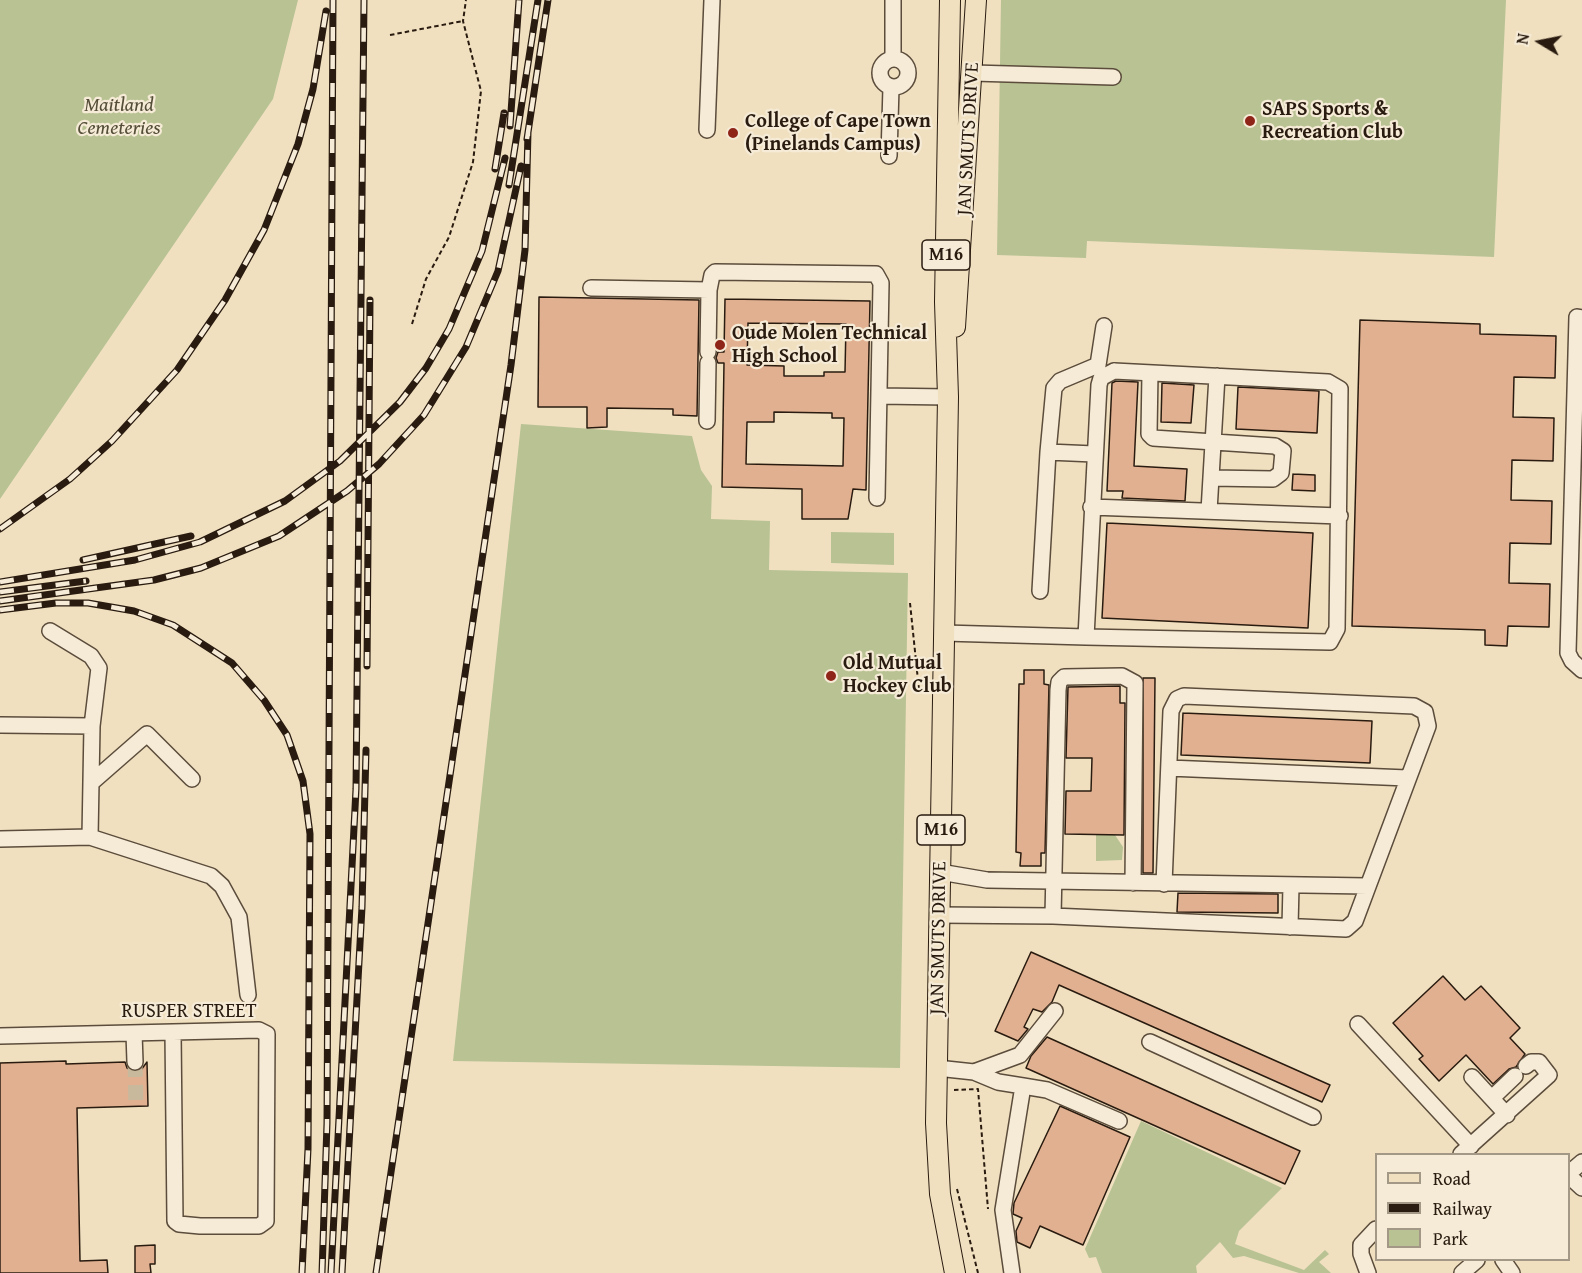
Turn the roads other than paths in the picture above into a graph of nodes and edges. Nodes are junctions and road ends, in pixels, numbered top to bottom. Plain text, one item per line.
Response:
1 (712, 0) edge
2 (893, 0) edge
3 (950, 0) edge
4 (976, 0) edge
5 (893, 58) junction
6 (973, 73) junction
7 (1113, 77) dead end
8 (891, 87) junction
9 (707, 130) dead end
10 (889, 156) dead end
11 (591, 288) dead end
12 (709, 290) junction
13 (1582, 318) edge
14 (1104, 326) dead end
15 (1150, 373) junction
16 (1217, 376) junction
17 (948, 392) junction
18 (879, 396) junction
19 (707, 421) dead end
20 (1213, 443) junction
21 (1048, 452) junction
22 (1094, 454) junction
23 (1211, 478) junction
24 (877, 498) dead end
25 (1091, 507) junction
26 (1209, 511) junction
27 (1340, 516) junction
28 (1040, 591) dead end
29 (50, 631) dead end
30 (944, 633) junction
31 (1086, 637) junction
32 (1582, 670) edge
33 (0, 725) edge
34 (92, 726) junction
35 (1169, 768) junction
36 (1407, 778) junction
37 (192, 779) dead end
38 (91, 783) junction
39 (90, 837) junction
40 (0, 839) edge
41 (940, 873) junction
42 (1054, 881) junction
43 (1133, 883) junction
44 (1164, 884) junction
45 (1291, 886) junction
46 (1367, 886) junction
47 (939, 915) junction
48 (1053, 916) junction
49 (1290, 927) junction
50 (248, 995) dead end
51 (1054, 1011) dead end
52 (1358, 1024) dead end
53 (172, 1032) junction
54 (134, 1033) junction
55 (0, 1036) edge
56 (1150, 1042) dead end
57 (135, 1062) tunnel mouth
58 (943, 1069) junction
59 (974, 1072) junction
60 (1472, 1077) dead end
61 (1023, 1086) junction
62 (1492, 1098) junction
63 (1508, 1115) junction
64 (1313, 1117) dead end
65 (1119, 1121) dead end
66 (1466, 1150) edge
67 (1582, 1162) edge
68 (1570, 1174) edge
69 (1570, 1176) edge
70 (1582, 1188) edge
71 (1375, 1231) edge
72 (1476, 1261) edge
73 (955, 1273) edge
74 (1012, 1273) edge
75 (1368, 1273) edge
76 (1462, 1273) edge

1 - 9 street
2 - 5 street
3 - 17 main road, JAN SMUTS DRIVE / M16
4 - 6 main road, JAN SMUTS DRIVE / M16
5 - 8 street
5 - 8 street
6 - 7 street
6 - 17 main road, JAN SMUTS DRIVE / M16
8 - 10 street
11 - 12 street
12 - 18 street
12 - 19 street
13 - 32 street
14 - 21 street
15 - 16 street
15 - 20 street
15 - 22 street
16 - 20 street
16 - 27 street
17 - 18 street
17 - 30 main road, JAN SMUTS DRIVE / M16
18 - 24 street
20 - 23 street
20 - 23 street
21 - 22 street
21 - 28 street
22 - 25 street
23 - 26 street
25 - 26 street
25 - 31 street
26 - 27 street
27 - 31 street
29 - 34 street
30 - 31 street
30 - 41 main road, JAN SMUTS DRIVE / M16
33 - 34 street
34 - 38 street
35 - 36 street
35 - 36 street
35 - 44 street
36 - 46 street
37 - 38 street
38 - 39 street
39 - 40 street
39 - 50 street
41 - 42 street
41 - 47 main road, JAN SMUTS DRIVE / M16
42 - 43 street
42 - 43 street
42 - 48 street
43 - 44 street
44 - 45 street
45 - 46 street
45 - 49 street
46 - 49 street
47 - 48 street
47 - 58 main road, JAN SMUTS DRIVE / M16
48 - 49 street
51 - 59 street
52 - 66 street
53 - 53 street, RUSPER STREET
53 - 54 street, RUSPER STREET
54 - 55 street, RUSPER STREET
54 - 57 street
56 - 64 street
58 - 59 street
58 - 73 main road, JAN SMUTS DRIVE / M16
59 - 61 street
60 - 62 street
61 - 65 street
61 - 74 street
62 - 63 street
62 - 63 street
63 - 66 street
67 - 68 street
69 - 70 street
71 - 75 street
72 - 76 street

